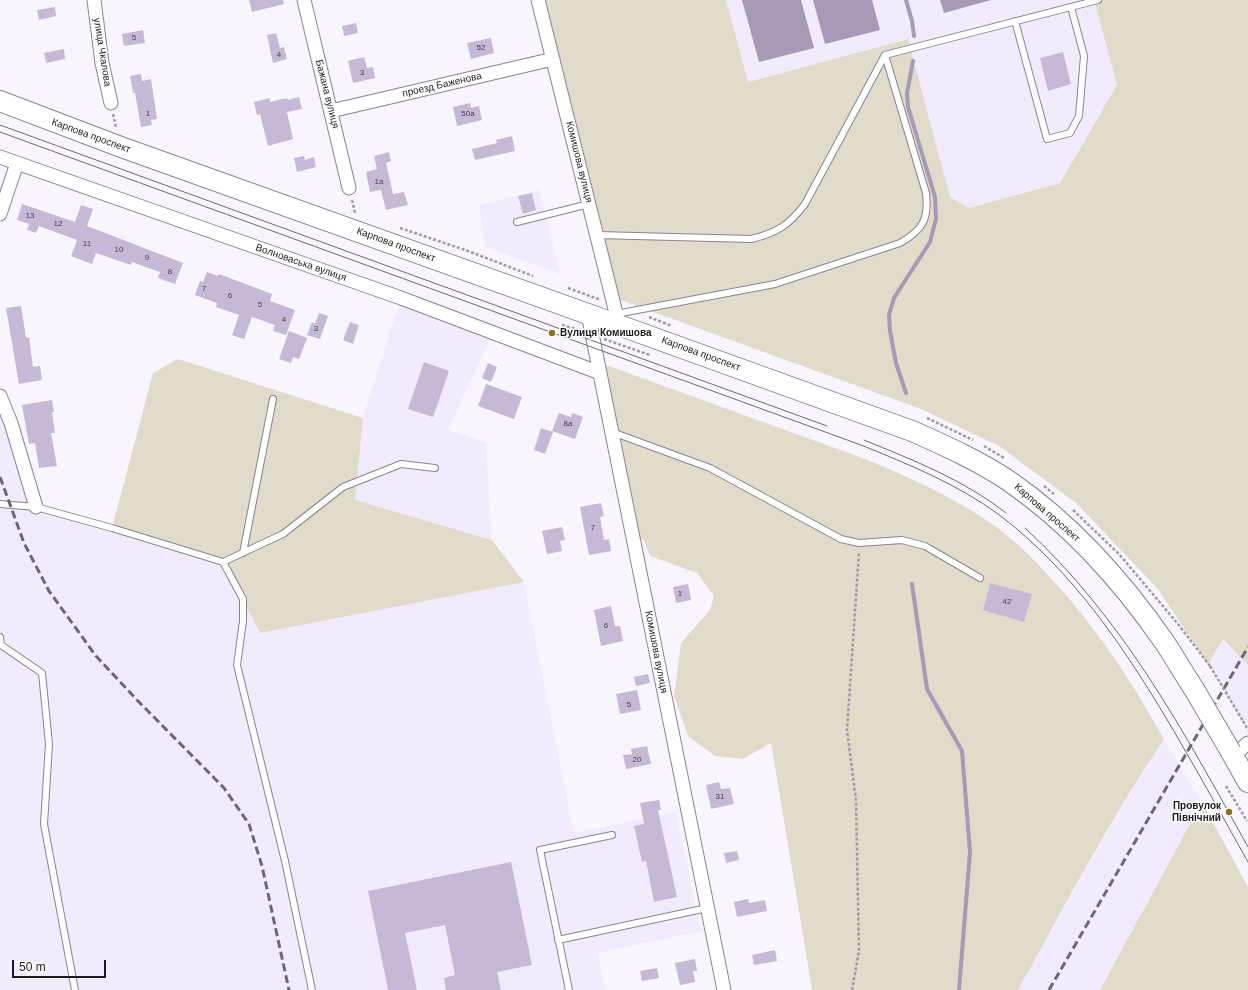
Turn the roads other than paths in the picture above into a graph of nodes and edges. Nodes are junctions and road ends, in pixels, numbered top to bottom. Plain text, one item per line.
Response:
1 (94, 0) edge
2 (304, 0) edge
3 (538, 0) edge
4 (1098, 0) edge
5 (1071, 7) junction
6 (1015, 21) junction
7 (885, 55) junction
8 (553, 59) junction
9 (0, 101) edge
10 (111, 103) dead end
11 (331, 112) junction
12 (0, 157) edge
13 (16, 163) junction
14 (349, 188) dead end
15 (589, 204) junction
16 (0, 214) edge
17 (518, 222) dead end
18 (597, 235) junction
19 (618, 319) junction
20 (585, 322) junction
21 (600, 373) junction
22 (0, 396) edge
23 (273, 399) dead end
24 (612, 432) junction
25 (435, 468) dead end
26 (0, 504) edge
27 (36, 507) junction
28 (243, 553) junction
29 (223, 562) junction
30 (980, 578) dead end
31 (0, 637) edge
32 (1248, 743) edge
33 (1232, 754) junction
34 (1248, 782) edge
35 (612, 835) dead end
36 (707, 908) junction
37 (558, 940) junction
38 (75, 990) edge
39 (312, 990) edge
40 (569, 990) edge
41 (724, 990) edge

1 - 10 street, улица Чкалова
2 - 11 street, Бажана вулиця
3 - 8 street, Комишова вулиця
4 - 5 lane
5 - 6 lane
5 - 6 lane
6 - 7 lane
7 - 18 lane
7 - 19 lane
8 - 11 street, проезд Баженова
8 - 15 street, Комишова вулиця
9 - 20 main road, Карпова проспект
11 - 14 street, Бажана вулиця
12 - 13 street, Волноваська вулиця
13 - 16 street
13 - 21 street, Волноваська вулиця
15 - 17 lane
15 - 18 street, Комишова вулиця
18 - 19 street, Комишова вулиця
19 - 20 main road, Карпова проспект
19 - 33 main road, Карпова проспект, bridge
20 - 21 street, Комишова вулиця
21 - 24 street, Комишова вулиця
22 - 27 street
23 - 28 lane
24 - 30 lane
24 - 36 street, Комишова вулиця
25 - 28 lane
26 - 27 lane
27 - 29 lane
28 - 29 lane
29 - 39 lane
31 - 38 lane
32 - 33 street
33 - 34 main road, Карпова проспект
35 - 37 lane
36 - 37 lane
36 - 41 street, Комишова вулиця
37 - 40 lane

